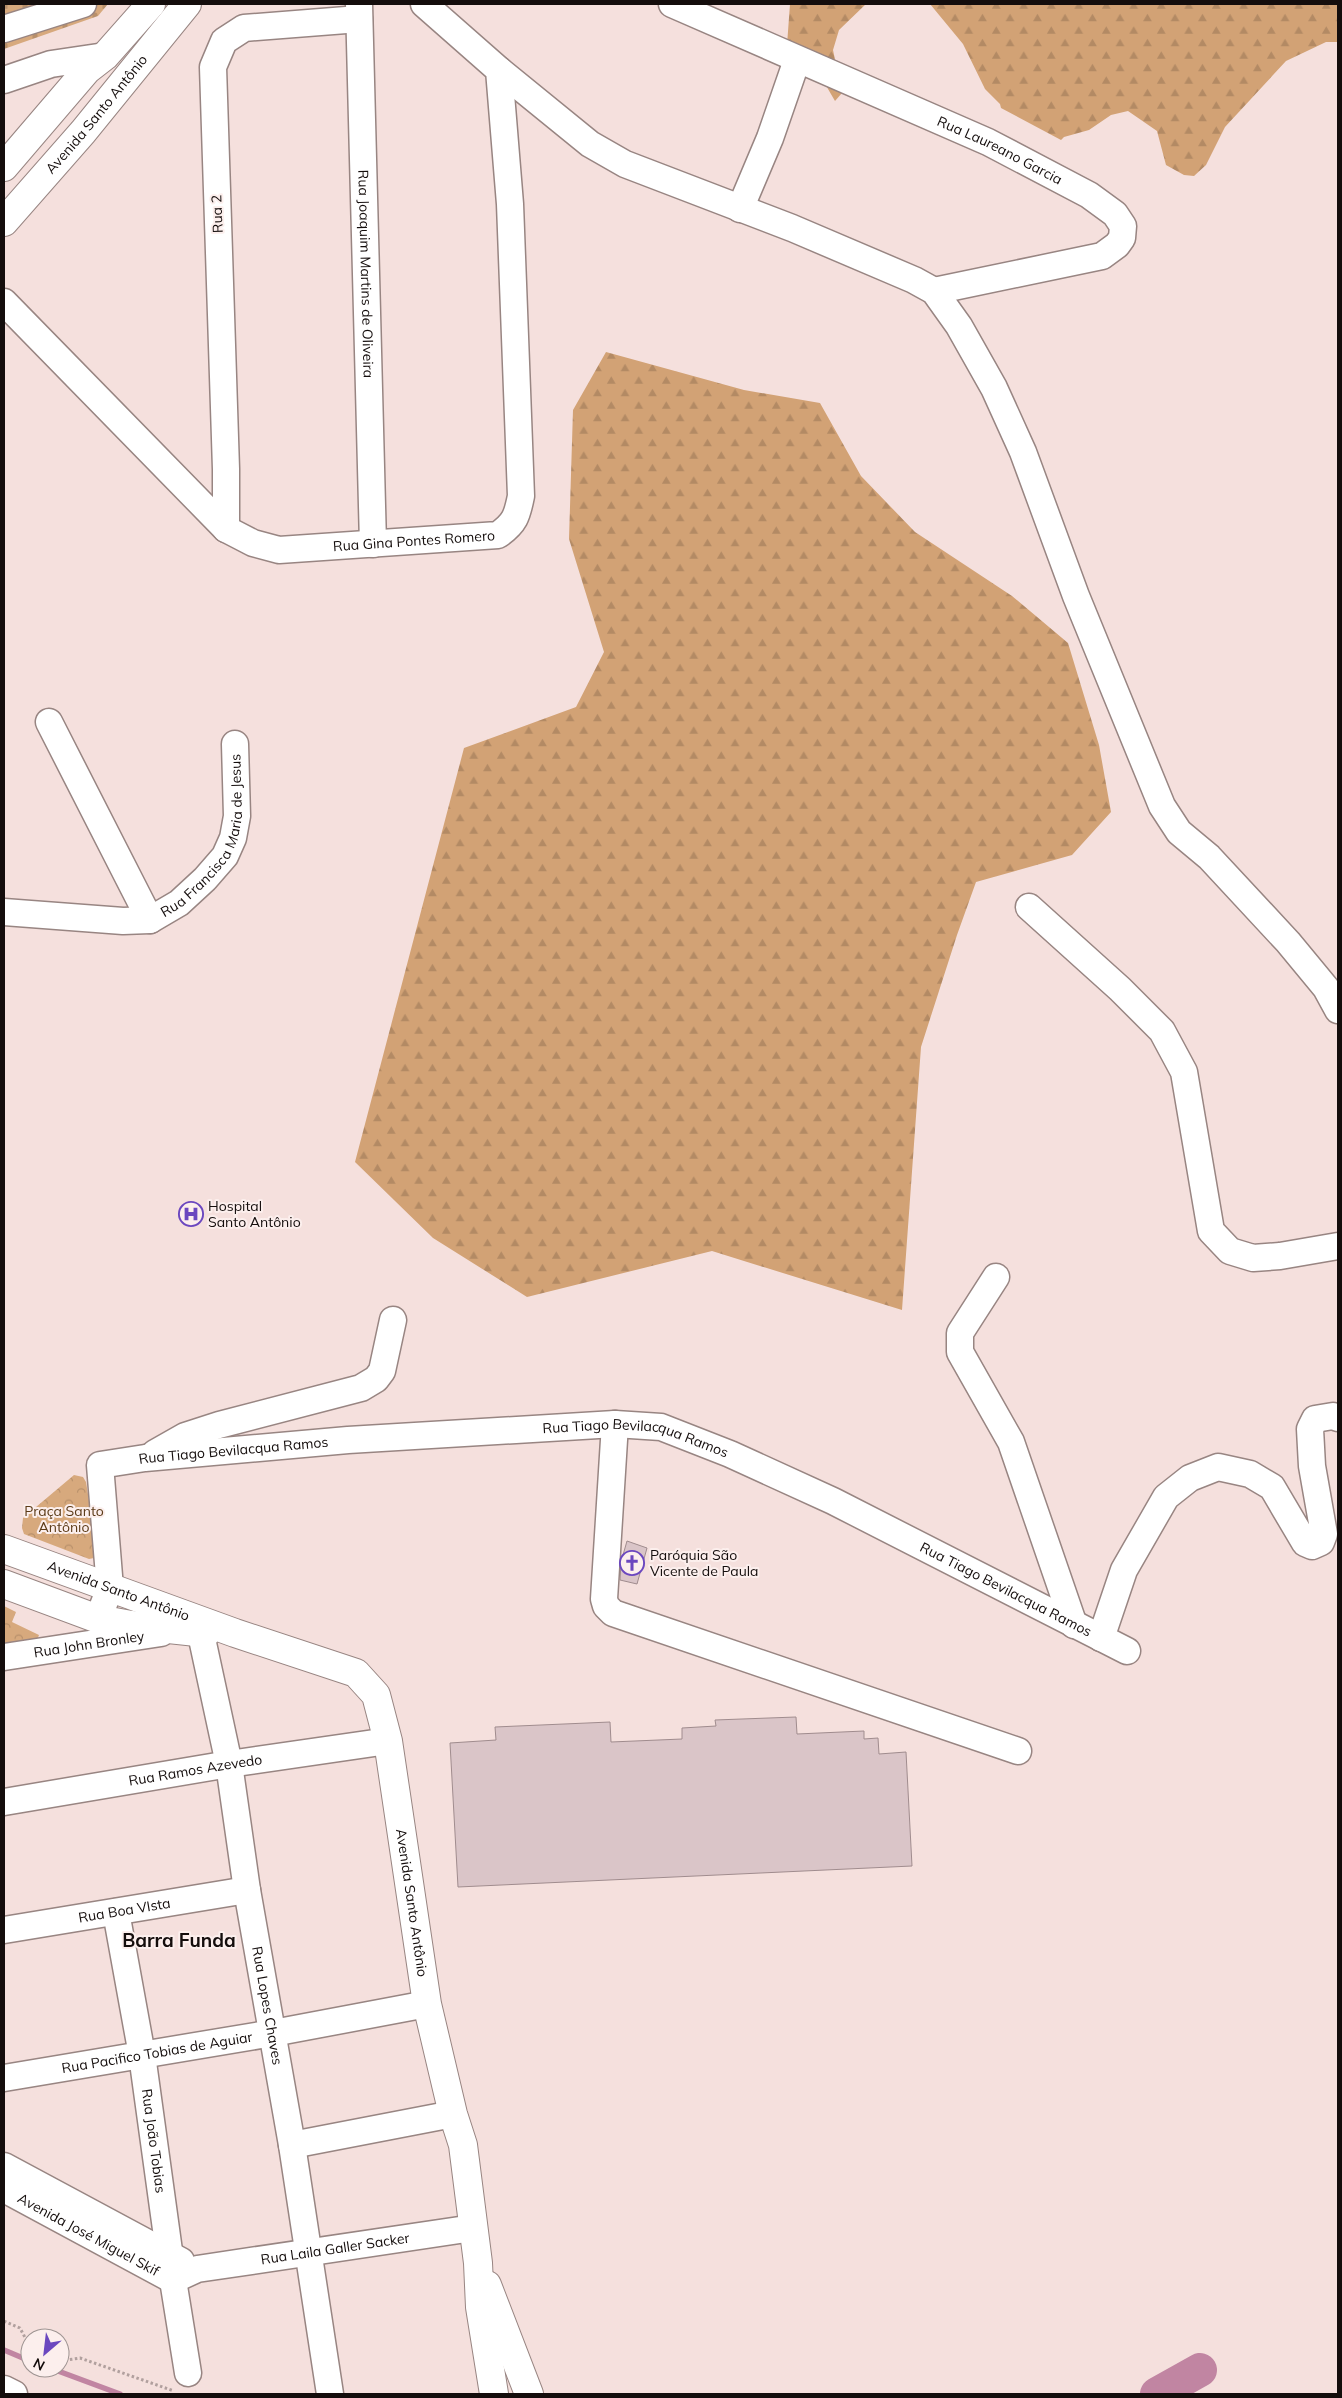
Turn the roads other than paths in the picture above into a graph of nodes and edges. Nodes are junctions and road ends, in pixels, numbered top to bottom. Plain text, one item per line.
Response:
1 (83, 4) edge
2 (151, 4) edge
3 (187, 4) edge
4 (424, 4) edge
5 (672, 4) edge
6 (359, 11) edge
7 (4, 29) edge
8 (105, 56) junction
9 (797, 60) junction
10 (499, 70) junction
11 (4, 80) edge
12 (4, 167) edge
13 (740, 209) junction
14 (4, 222) edge
15 (934, 292) junction
16 (4, 302) edge
17 (226, 529) junction
18 (373, 544) junction
19 (49, 722) dead end
20 (235, 744) dead end
21 (1029, 907) dead end
22 (4, 912) edge
23 (150, 920) junction
24 (1338, 1010) edge
25 (1338, 1246) edge
26 (996, 1277) dead end
27 (393, 1320) dead end
28 (1338, 1418) edge
29 (615, 1424) junction
30 (145, 1458) junction
31 (4, 1549) edge
32 (4, 1584) edge
33 (110, 1588) junction
34 (98, 1619) junction
35 (1074, 1625) junction
36 (191, 1628) junction
37 (1101, 1638) junction
38 (1127, 1651) dead end
39 (4, 1657) edge
40 (388, 1741) junction
41 (1018, 1751) dead end
42 (229, 1764) junction
43 (4, 1802) edge
44 (247, 1890) junction
45 (116, 1912) junction
46 (4, 1930) edge
47 (427, 2004) junction
48 (273, 2033) junction
49 (142, 2055) junction
50 (4, 2078) edge
51 (453, 2114) junction
52 (292, 2145) junction
53 (4, 2166) edge
54 (4, 2189) edge
55 (473, 2228) junction
56 (309, 2253) junction
57 (478, 2263) junction
58 (171, 2268) junction
59 (186, 2384) edge
60 (4, 2389) edge
61 (14, 2394) edge
62 (330, 2394) edge
63 (494, 2394) edge
64 (529, 2394) edge

1 - 7 street
2 - 8 main road
3 - 14 main road, Avenida Santo Antônio
4 - 10 street
5 - 9 street, Rua Laureano Garcia
6 - 17 street, Rua 2
6 - 18 street, Rua Joaquim Martins de Oliveira
8 - 11 street
8 - 12 main road
9 - 13 street
9 - 15 street, Rua Laureano Garcia
10 - 13 street
10 - 18 street, Rua Gina Pontes Romero
13 - 15 street
15 - 24 street
16 - 17 street, Rua Gina Pontes Romero
17 - 18 street, Rua Gina Pontes Romero
19 - 23 street
20 - 23 street, Rua Francisca Maria de Jesus
21 - 25 street
22 - 23 street, Rua Francisca Maria de Jesus
26 - 35 street
27 - 30 street
28 - 37 street
29 - 30 street, Rua Tiago Bevilacqua Ramos
29 - 35 street, Rua Tiago Bevilacqua Ramos
29 - 41 street
30 - 33 street, Rua Tiago Bevilacqua Ramos
31 - 33 main road, Avenida Santo Antônio
32 - 34 main road, Avenida Santo Antônio
33 - 34 street
33 - 36 main road, Avenida Santo Antônio
34 - 36 main road, Avenida Santo Antônio
35 - 37 street, Rua Tiago Bevilacqua Ramos
36 - 39 street, Rua John Bronley
36 - 40 main road, Avenida Santo Antônio
36 - 42 street, Rua Lopes Chaves
37 - 38 street, Rua Tiago Bevilacqua Ramos
40 - 42 street, Rua Ramos Azevedo
40 - 47 main road, Avenida Santo Antônio
42 - 43 street, Rua Ramos Azevedo
42 - 44 street, Rua Lopes Chaves
44 - 45 street, Rua Boa VIsta
44 - 48 street, Rua Lopes Chaves
45 - 46 street, Rua Boa VIsta
45 - 49 street, Rua João Tobias
47 - 48 street, Rua Pacifico Tobias de Aguiar
47 - 51 main road, Avenida Santo Antônio
48 - 49 street, Rua Pacifico Tobias de Aguiar
48 - 52 street, Rua Lopes Chaves
49 - 50 street, Rua Pacifico Tobias de Aguiar
49 - 58 street, Rua João Tobias
51 - 52 street
51 - 55 main road, Avenida Santo Antônio
52 - 56 street, Rua Lopes Chaves
53 - 58 street, Avenida José Miguel Skif
54 - 58 street, Avenida José Miguel Skif
55 - 56 street, Rua Laila Galler Sacker
55 - 57 main road, Avenida Santo Antônio
56 - 58 street, Rua Laila Galler Sacker
56 - 62 street, Rua Lopes Chaves
57 - 63 main road, Avenida Santo Antônio
57 - 64 main road, Avenida Santo Antônio
58 - 59 street, Rua João Tobias
60 - 61 street

